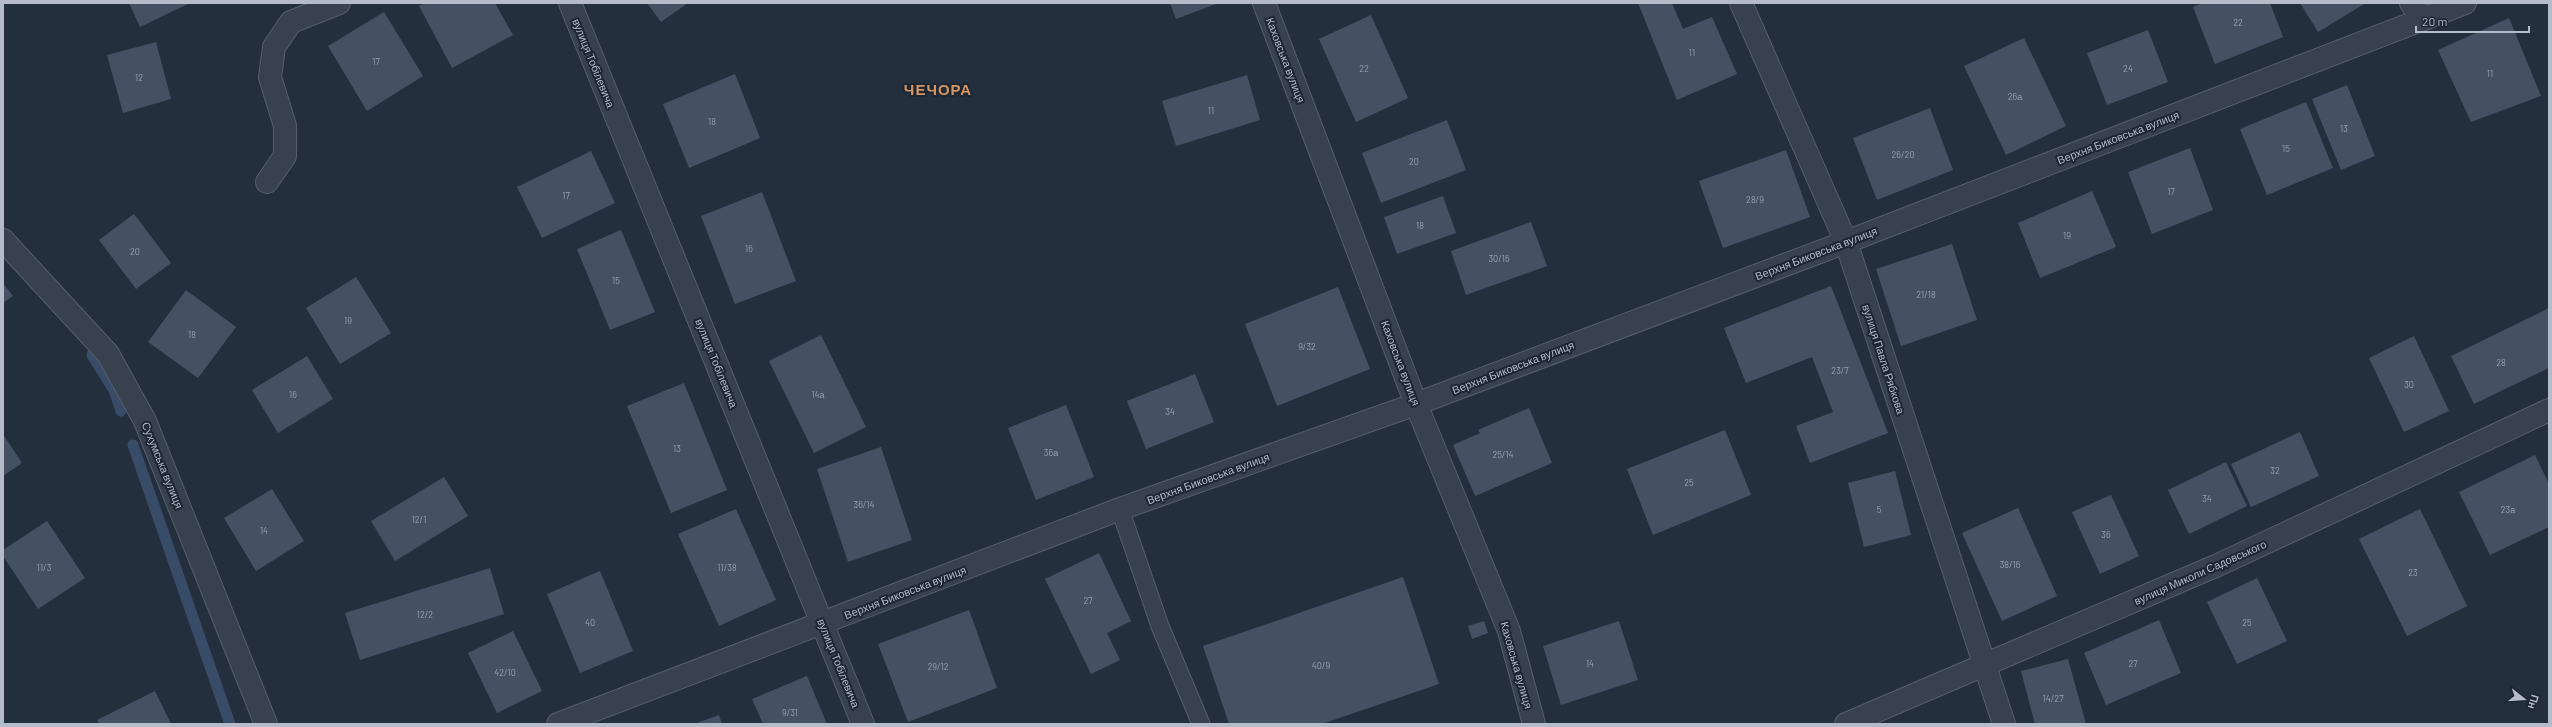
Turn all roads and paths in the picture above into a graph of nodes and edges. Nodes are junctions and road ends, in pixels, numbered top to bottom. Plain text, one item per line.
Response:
1 (339, 3) edge
2 (570, 3) edge
3 (1264, 3) edge
4 (1741, 3) edge
5 (2465, 3) edge
6 (2416, 11) edge
7 (267, 182) dead end
8 (3, 240) edge
9 (1846, 242) junction
10 (1416, 404) junction
11 (2549, 410) edge
12 (1120, 509) junction
13 (823, 624) junction
14 (1984, 664) junction
15 (266, 724) edge
16 (558, 724) edge
17 (863, 724) edge
18 (1201, 724) edge
19 (1534, 724) edge
20 (1846, 724) edge
21 (2004, 724) edge

1 - 7 street
2 - 13 street, вулиця Тобілевича
3 - 10 street, Каховська вулиця
4 - 9 street, вулиця Павла Рябкова
5 - 6 street, Верхня Биковська вулиця
6 - 9 street, Верхня Биковська вулиця
8 - 15 street, Сухумська вулиця
9 - 10 street, Верхня Биковська вулиця
9 - 14 street, вулиця Павла Рябкова
10 - 12 street, Верхня Биковська вулиця
10 - 19 street, Каховська вулиця
11 - 14 street, вулиця Миколи Садовського
12 - 13 street, Верхня Биковська вулиця
12 - 18 lane
13 - 16 street, Верхня Биковська вулиця
13 - 17 street, вулиця Тобілевича
14 - 20 street, вулиця Миколи Садовського
14 - 21 street, вулиця Павла Рябкова

